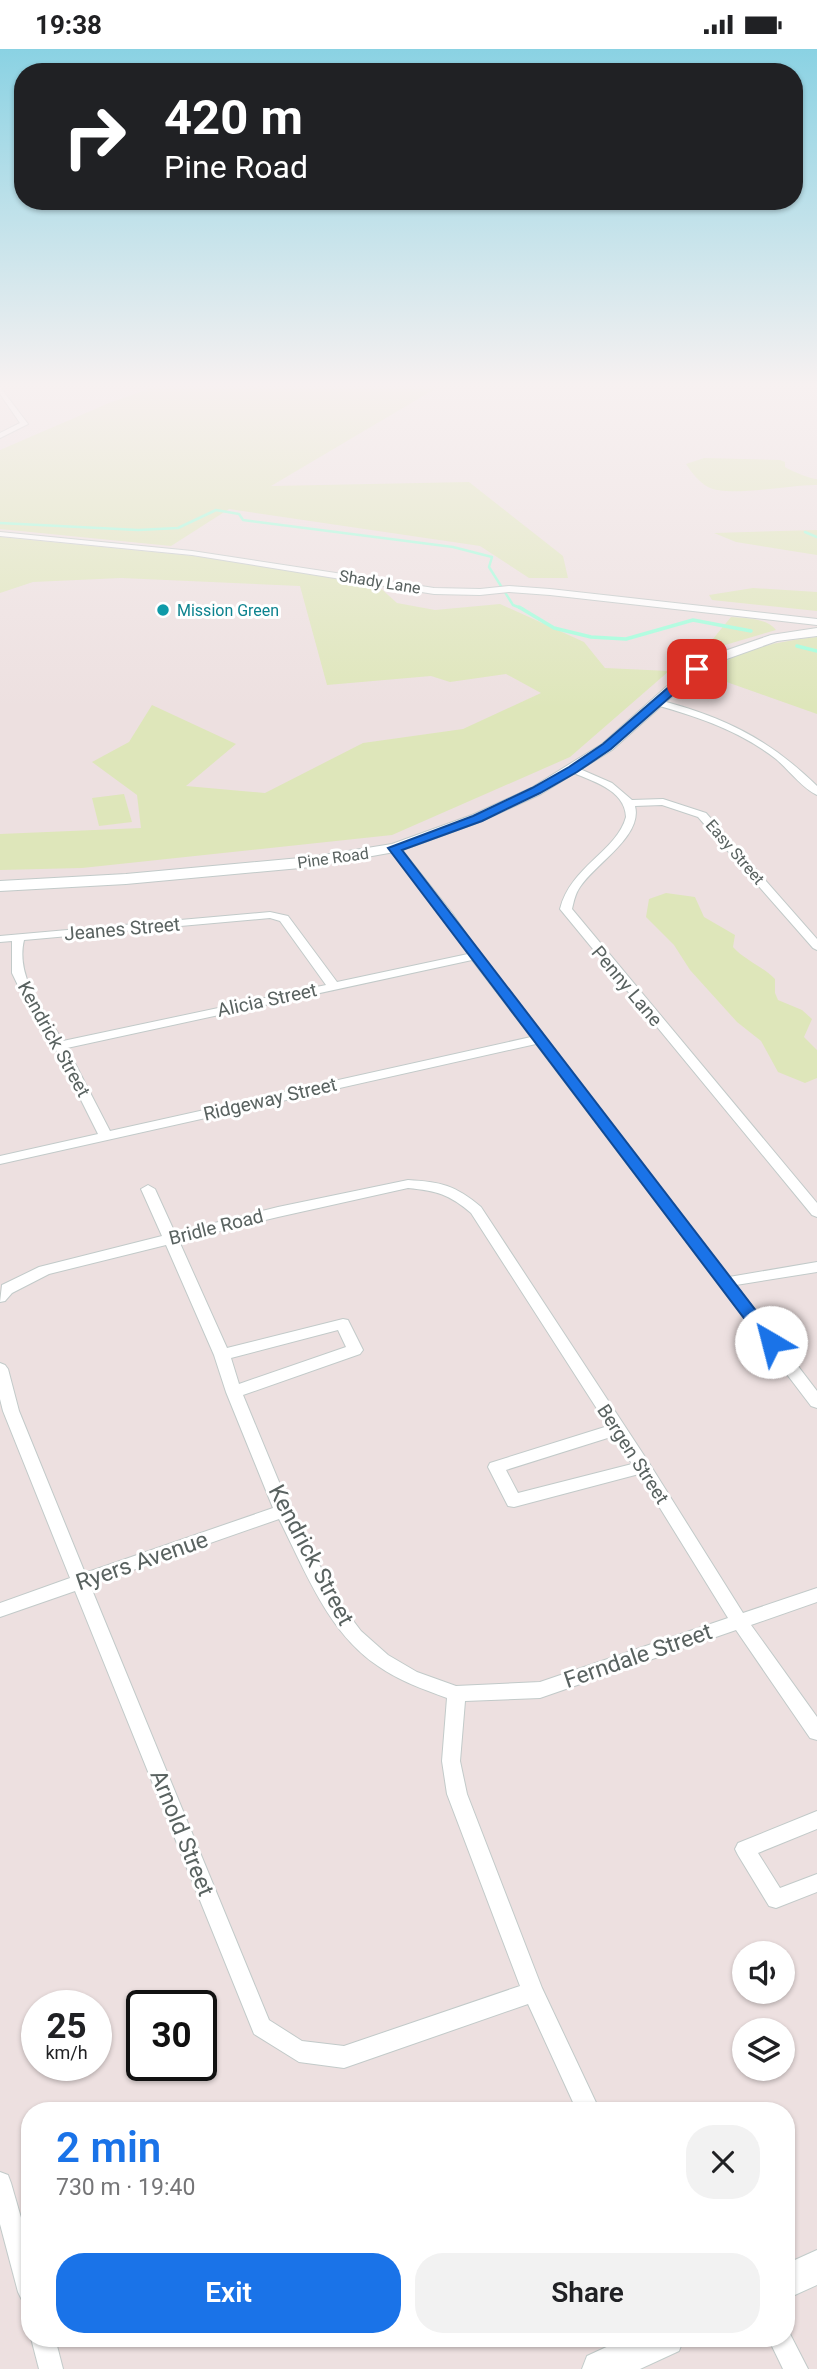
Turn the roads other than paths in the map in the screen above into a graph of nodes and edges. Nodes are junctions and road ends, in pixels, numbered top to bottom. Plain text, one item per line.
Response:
1 (0, 534) edge
2 (761, 616) junction
3 (817, 622) edge
4 (817, 632) edge
5 (798, 634) junction
6 (659, 703) junction
7 (573, 769) junction
8 (815, 787) edge
9 (628, 803) junction
10 (395, 848) junction
11 (0, 886) edge
12 (0, 939) edge
13 (18, 939) junction
14 (817, 946) edge
15 (475, 956) junction
16 (333, 986) junction
17 (540, 1039) junction
18 (60, 1046) junction
19 (106, 1136) junction
20 (0, 1160) edge
21 (440, 1188) joint
22 (148, 1189) dead end
23 (817, 1212) edge
24 (170, 1239) junction
25 (817, 1267) edge
26 (726, 1282) junction
27 (0, 1297) edge
28 (222, 1356) junction
29 (0, 1369) edge
30 (234, 1392) junction
31 (817, 1402) edge
32 (616, 1429) junction
33 (643, 1467) junction
34 (283, 1511) junction
35 (81, 1582) junction
36 (817, 1595) edge
37 (0, 1610) edge
38 (739, 1621) junction
39 (456, 1694) junction
40 (817, 1732) edge
41 (817, 1820) edge
42 (817, 1883) edge
43 (533, 1992) junction
44 (585, 2102) edge
45 (0, 2183) edge
46 (21, 2259) edge
47 (817, 2267) edge
48 (795, 2278) edge
49 (45, 2347) edge
50 (647, 2347) edge
51 (785, 2347) edge
52 (51, 2369) edge
53 (600, 2369) edge
54 (796, 2369) edge

1 - 2 street, Shady Lane
2 - 3 street, Shady Lane
2 - 5 street, Shady Lane
4 - 5 street, Pine Road
5 - 6 street, Pine Road
6 - 7 street, Pine Road
6 - 8 street
7 - 9 street
7 - 10 street, Pine Road
9 - 14 street, Easy Street
9 - 23 street, Penny Lane
10 - 11 street, Pine Road
10 - 15 street
12 - 13 street, Jeanes Street
13 - 16 street, Jeanes Street
13 - 18 street, Kendrick Street
15 - 16 street, Alicia Street
15 - 17 street
16 - 18 street, Alicia Street
17 - 19 street, Ridgeway Street
17 - 26 street
18 - 19 street, Kendrick Street
19 - 20 street, Ridgeway Street
21 - 24 street, Bridle Road
21 - 32 street, Bergen Street
22 - 24 street, Kendrick Street
24 - 27 street, Bridle Road
24 - 28 street, Kendrick Street
25 - 26 street
26 - 31 street
28 - 30 street, Kendrick Street
28 - 30 street
29 - 35 street, Arnold Street
30 - 34 street, Kendrick Street
32 - 33 street, Bergen Street
32 - 33 street
33 - 38 street, Bergen Street
34 - 35 street, Ryers Avenue
34 - 39 street, Kendrick Street
35 - 37 street, Ryers Avenue
35 - 43 street, Arnold Street
36 - 38 street, Ferndale Street
38 - 39 street, Ferndale Street
38 - 40 street, Bergen Street
39 - 43 street
41 - 42 street
43 - 44 street
45 - 46 street
47 - 48 main road
49 - 52 street
50 - 53 main road
51 - 54 street

